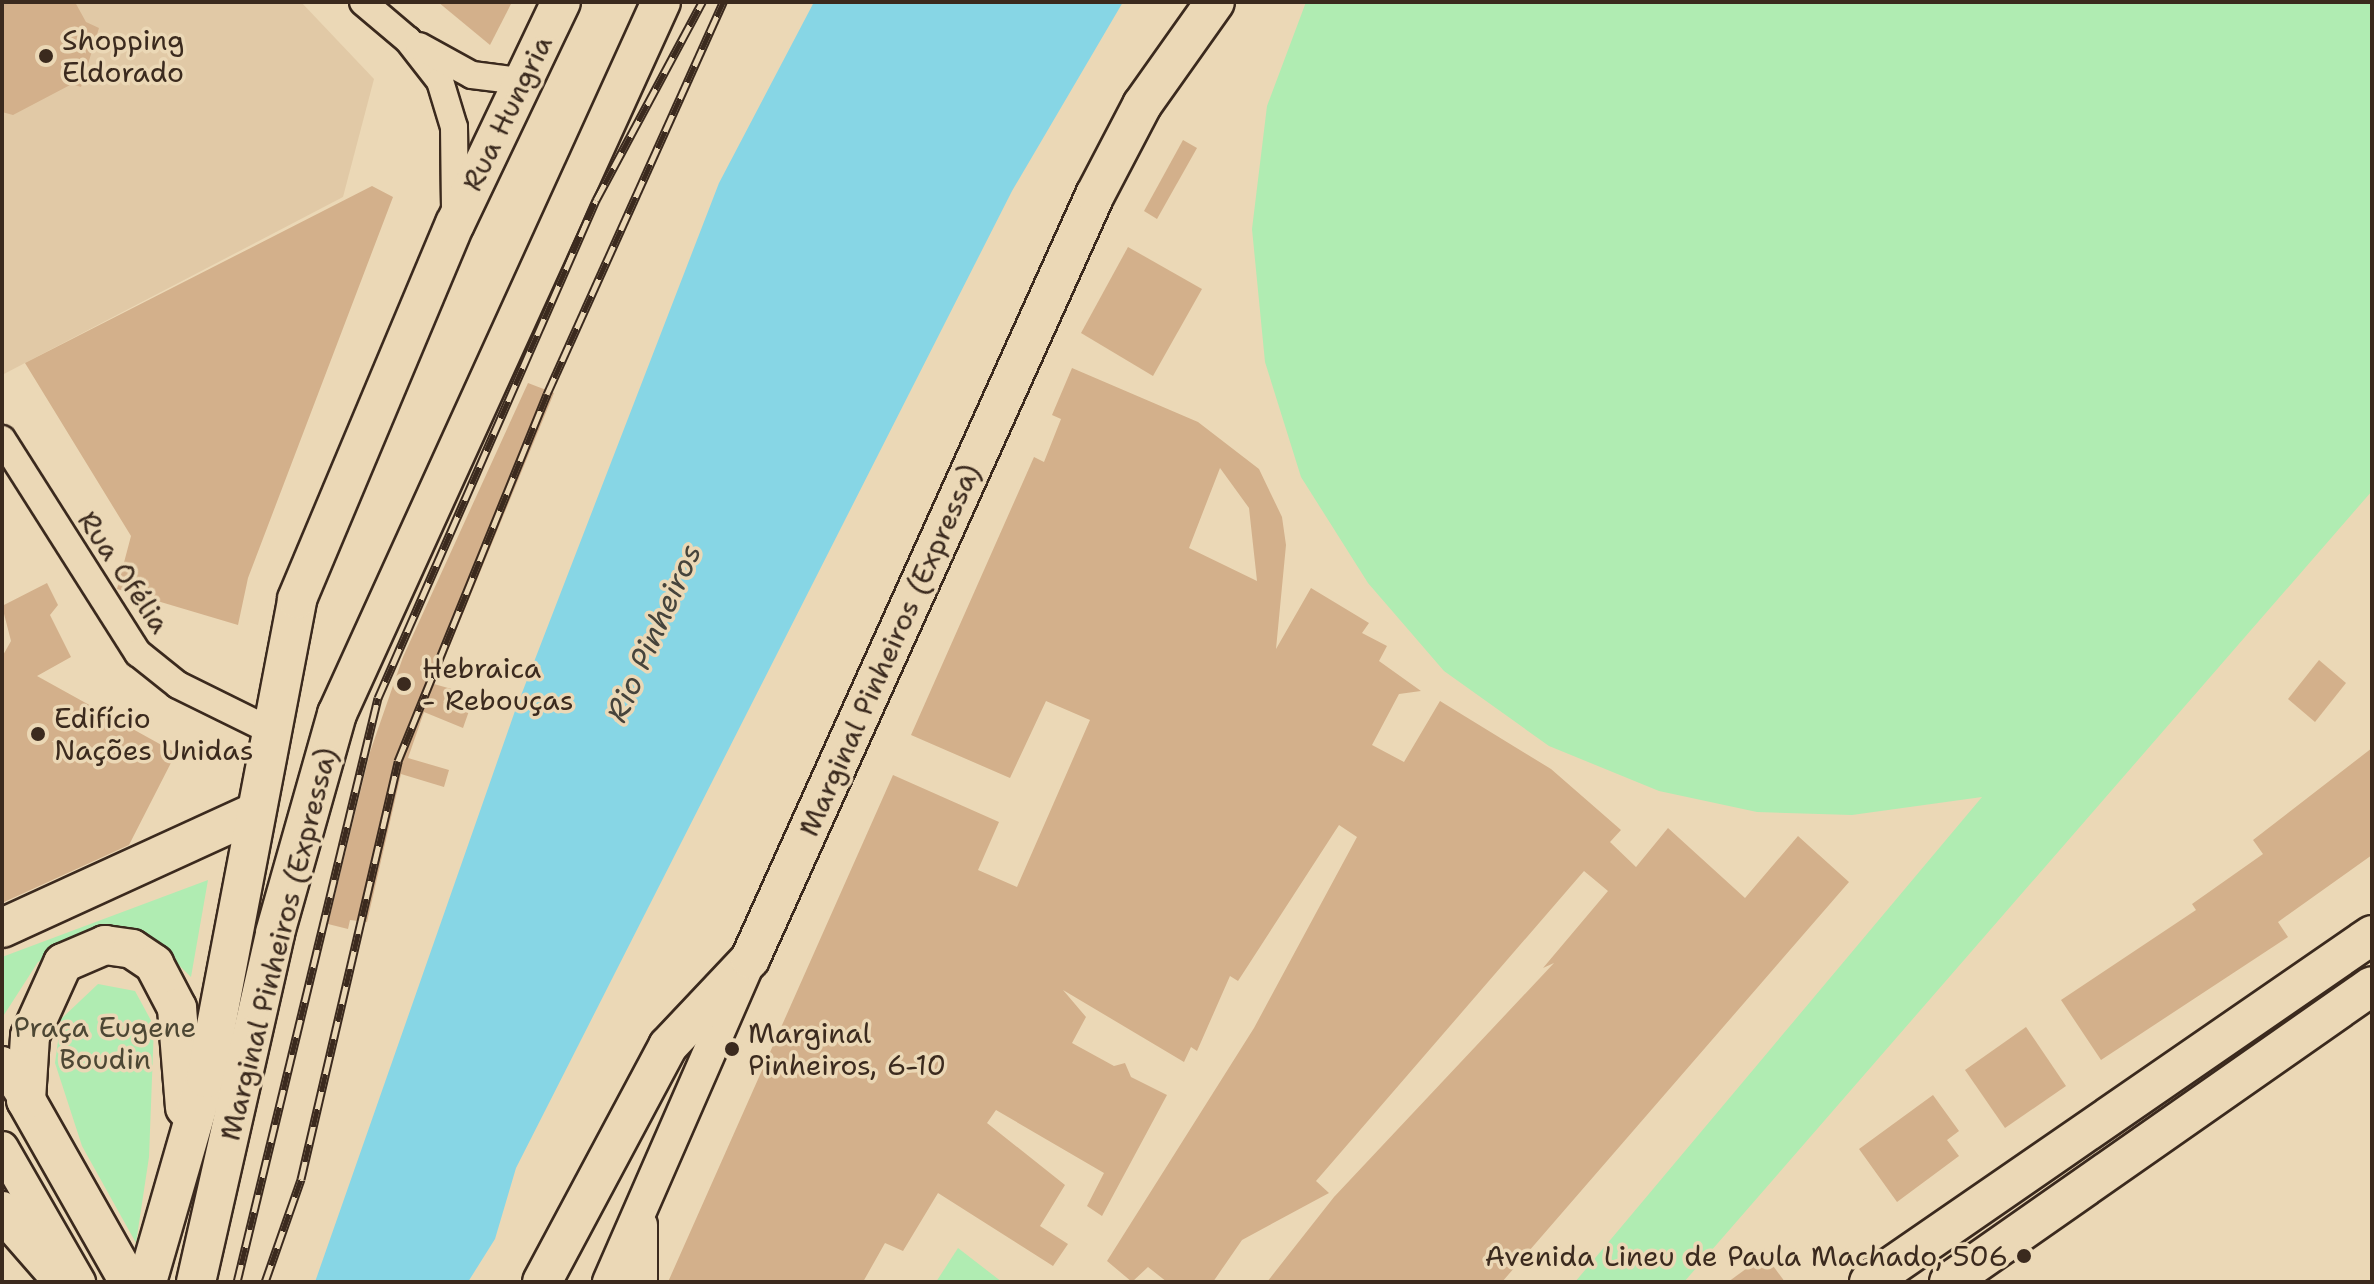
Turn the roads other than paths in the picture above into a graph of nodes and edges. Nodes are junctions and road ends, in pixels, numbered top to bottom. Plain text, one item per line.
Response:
1 (363, 2) edge
2 (561, 2) edge
3 (661, 2) edge
4 (1215, 2) edge
5 (408, 40) junction
6 (519, 81) junction
7 (455, 224) junction
8 (2, 439) edge
9 (352, 459) junction
10 (269, 730) junction
11 (253, 813) junction
12 (2, 928) edge
13 (275, 933) junction
14 (2372, 935) edge
15 (750, 959) junction
16 (2372, 986) edge
17 (2216, 1040) junction
18 (2, 1063) edge
19 (2125, 1102) junction
20 (28, 1104) junction
21 (2191, 1117) junction
22 (2, 1148) edge
23 (188, 1154) junction
24 (2121, 1163) junction
25 (641, 1210) junction
26 (2, 1211) edge
27 (64, 1282) edge
28 (79, 1282) edge
29 (129, 1282) edge
30 (147, 1282) edge
31 (196, 1282) edge
32 (542, 1282) edge
33 (609, 1282) edge
34 (641, 1282) edge
35 (1869, 1282) edge
36 (1949, 1282) edge

1 - 5 street
2 - 6 highway, Rua Hungria
3 - 13 highway, Marginal Pinheiros (Expressa)
4 - 15 highway, Marginal Pinheiros (Expressa)
5 - 6 street
5 - 7 street
6 - 7 highway, Rua Hungria
7 - 9 highway, Rua Hungria
8 - 10 street, Rua Ofélia
9 - 10 highway
9 - 13 highway
10 - 11 highway
11 - 12 highway
11 - 23 highway
13 - 31 highway, Marginal Pinheiros (Expressa)
14 - 17 highway
15 - 25 main road
15 - 32 highway, Marginal Pinheiros (Expressa)
16 - 21 highway
17 - 19 highway
17 - 21 highway
18 - 20 main road
19 - 24 highway
19 - 35 highway
20 - 23 highway
20 - 29 highway
21 - 24 highway
22 - 28 main road
23 - 30 highway
24 - 36 highway
25 - 33 main road
25 - 34 main road
26 - 27 highway

